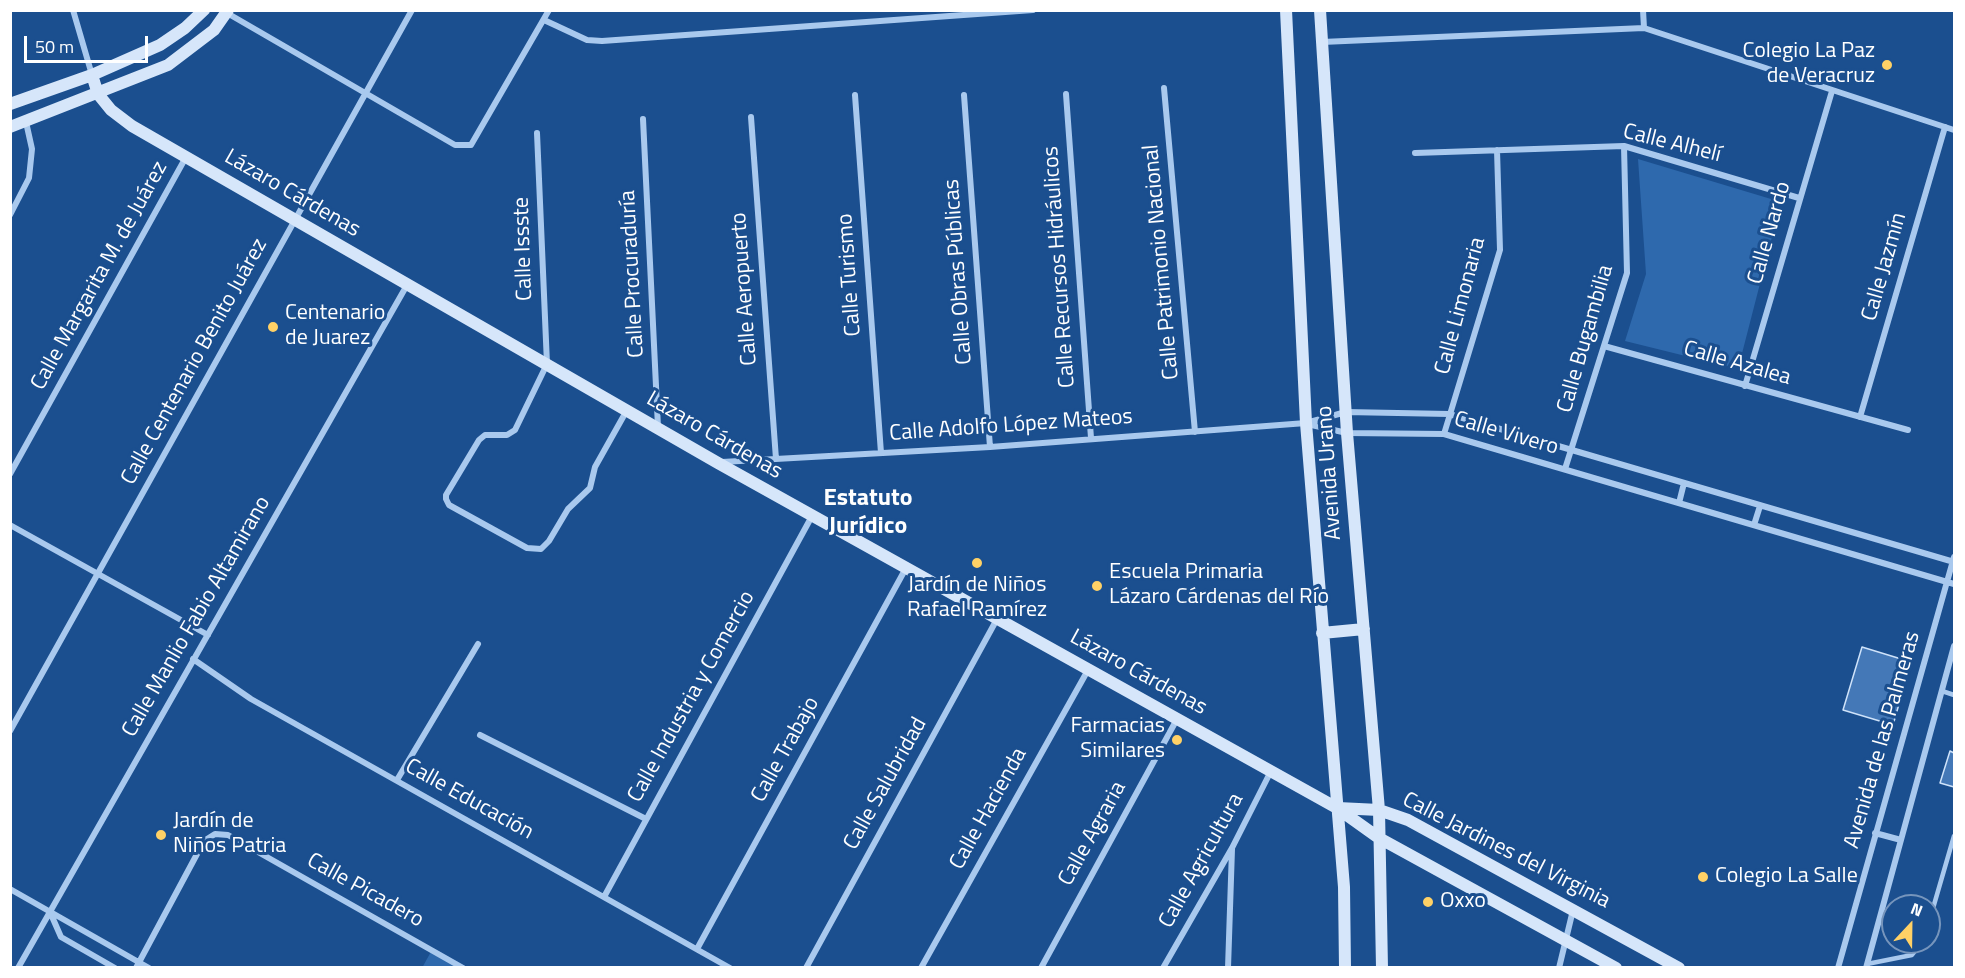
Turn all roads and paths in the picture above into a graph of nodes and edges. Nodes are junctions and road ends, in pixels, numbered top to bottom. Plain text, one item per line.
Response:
1 (73, 10) edge
2 (204, 10) edge
3 (412, 10) edge
4 (549, 10) edge
5 (918, 10) edge
6 (1033, 10) edge
7 (1286, 10) edge
8 (1320, 10) edge
9 (1643, 10) edge
10 (1020, 11) edge
11 (227, 12) edge
12 (919, 18) junction
13 (544, 20) junction
14 (1644, 28) junction
15 (1322, 42) junction
16 (92, 75) junction
17 (1164, 88) dead end
18 (1832, 91) junction
19 (98, 94) junction
20 (855, 94) dead end
21 (1066, 94) dead end
22 (366, 95) junction
23 (964, 95) dead end
24 (10, 104) edge
25 (751, 117) dead end
26 (643, 119) dead end
27 (26, 122) junction
28 (10, 127) edge
29 (1945, 127) junction
30 (1954, 130) edge
31 (537, 133) dead end
32 (1624, 146) junction
33 (1497, 150) junction
34 (1415, 153) dead end
35 (186, 157) junction
36 (1799, 198) junction
37 (10, 215) edge
38 (295, 220) junction
39 (408, 284) junction
40 (1604, 346) junction
41 (547, 364) junction
42 (1745, 386) junction
43 (627, 410) junction
44 (1346, 412) junction
45 (1449, 414) junction
46 (1860, 417) junction
47 (1306, 423) junction
48 (658, 428) junction
49 (1908, 430) dead end
50 (1195, 432) junction
51 (1347, 433) junction
52 (1444, 434) junction
53 (1091, 438) junction
54 (990, 447) junction
55 (1571, 450) junction
56 (881, 453) junction
57 (776, 459) junction
58 (718, 463) junction
59 (1565, 469) junction
60 (10, 474) edge
61 (1684, 483) junction
62 (1679, 503) junction
63 (1760, 506) junction
64 (812, 515) junction
65 (10, 525) edge
66 (1754, 525) junction
67 (1954, 560) edge
68 (906, 567) junction
69 (98, 574) junction
70 (1946, 581) junction
71 (1954, 584) edge
72 (997, 618) junction
73 (1364, 629) junction
74 (1322, 633) junction
75 (208, 635) junction
76 (478, 644) dead end
77 (1954, 646) edge
78 (193, 659) junction
79 (1088, 669) junction
80 (1942, 691) junction
81 (1954, 695) edge
82 (1178, 719) junction
83 (10, 731) edge
84 (480, 735) dead end
85 (1271, 771) junction
86 (397, 780) junction
87 (1337, 808) junction
88 (1379, 810) junction
89 (646, 819) junction
90 (1875, 833) junction
91 (1954, 836) edge
92 (1378, 838) junction
93 (1901, 840) junction
94 (1232, 848) junction
95 (10, 889) edge
96 (1937, 894) edge
97 (604, 897) junction
98 (1574, 909) junction
99 (49, 912) junction
100 (1566, 938) junction
101 (697, 949) junction
102 (1913, 954) edge
103 (138, 965) edge
104 (1866, 966) edge
105 (18, 968) edge
106 (115, 968) edge
107 (149, 968) edge
108 (463, 968) edge
109 (730, 968) edge
110 (806, 968) edge
111 (921, 968) edge
112 (1041, 968) edge
113 (1163, 968) edge
114 (1228, 968) edge
115 (1345, 968) edge
116 (1382, 968) edge
117 (1559, 968) edge
118 (1616, 968) edge
119 (1678, 968) edge
120 (1838, 968) edge

1 - 16 street
2 - 16 street
3 - 22 street, Calle Centenario Benito Juárez
4 - 13 street
5 - 12 street
6 - 10 street
7 - 47 street, Avenida Urano
8 - 15 street, Avenida Urano
9 - 14 street
10 - 12 street
11 - 19 street
11 - 22 street
12 - 13 street
13 - 22 street
14 - 15 street
14 - 18 street
15 - 44 street, Avenida Urano
16 - 19 street, Lázaro Cárdenas
16 - 24 street
17 - 50 street, Calle Patrimonio Nacional
18 - 29 street
18 - 36 street, Calle Nardo
19 - 27 street
19 - 35 street, Lázaro Cárdenas
20 - 56 street, Calle Turismo
21 - 53 street, Calle Recursos Hidráulicos
22 - 38 street, Calle Centenario Benito Juárez
23 - 54 street, Calle Obras Públicas
25 - 57 street, Calle Aeropuerto
26 - 48 street, Calle Procuraduría
27 - 28 street
27 - 37 street
29 - 30 street
29 - 46 street, Calle Jazmín
31 - 41 street, Calle Issste
32 - 33 street, Calle Alhelí
32 - 36 street, Calle Alhelí
32 - 40 street, Calle Bugambilia
33 - 34 street, Calle Alhelí
33 - 45 street, Calle Limonaria
35 - 38 street, Lázaro Cárdenas
35 - 60 street, Calle Margarita M. de Juárez
36 - 42 street, Calle Nardo
38 - 39 street, Lázaro Cárdenas
38 - 69 street, Calle Centenario Benito Juárez
39 - 41 street, Lázaro Cárdenas
39 - 75 street, Calle Manlio Fabio Altamirano
40 - 42 street, Calle Azalea
40 - 55 street, Calle Bugambilia
41 - 43 street, Lázaro Cárdenas
41 - 43 street
42 - 46 street, Calle Azalea
43 - 48 street, Lázaro Cárdenas
44 - 45 street, Calle Vivero
44 - 47 street, Calle Vivero
44 - 51 street, Avenida Urano
45 - 52 street, Calle Limonaria
45 - 55 street, Calle Vivero
46 - 49 street, Calle Azalea
47 - 50 street, Calle Adolfo López Mateos
47 - 51 street, Calle Vivero
47 - 74 street, Avenida Urano
48 - 58 street, Lázaro Cárdenas
50 - 53 street, Calle Adolfo López Mateos
51 - 52 street, Calle Vivero
51 - 73 street, Avenida Urano
52 - 59 street, Calle Vivero
53 - 54 street, Calle Adolfo López Mateos
54 - 56 street, Calle Adolfo López Mateos
55 - 59 street, Calle Bugambilia
55 - 61 street, Calle Vivero
56 - 57 street, Calle Adolfo López Mateos
57 - 58 street, Calle Adolfo López Mateos
58 - 64 street, Lázaro Cárdenas
59 - 62 street, Calle Vivero
61 - 62 street
61 - 63 street, Calle Vivero
62 - 66 street, Calle Vivero
63 - 66 street
63 - 67 street, Calle Vivero
64 - 68 street, Lázaro Cárdenas
64 - 89 street, Calle Industria y Comercio
65 - 69 street
66 - 70 street, Calle Vivero
67 - 70 street, Avenida de las Palmeras
68 - 72 street, Lázaro Cárdenas
68 - 101 street, Calle Trabajo
69 - 75 street
69 - 83 street, Calle Centenario Benito Juárez
70 - 71 street, Calle Vivero
70 - 90 street, Avenida de las Palmeras
72 - 79 street, Lázaro Cárdenas
72 - 110 street, Calle Salubridad
73 - 74 street
73 - 88 street, Avenida Urano
74 - 87 street, Avenida Urano
75 - 78 street, Calle Manlio Fabio Altamirano
76 - 86 street
77 - 80 street, Avenida de las Palmeras
78 - 86 street, Calle Educación
78 - 99 street, Calle Manlio Fabio Altamirano
79 - 82 street, Lázaro Cárdenas
79 - 111 street, Calle Hacienda
80 - 81 lane
80 - 93 street, Avenida de las Palmeras
82 - 85 street, Lázaro Cárdenas
82 - 112 street, Calle Agraria
84 - 89 street
85 - 87 street, Lázaro Cárdenas
85 - 94 street, Calle Agricultura
86 - 97 street, Calle Educación
87 - 88 street, Calle Jardines del Virginia
87 - 92 street, Calle Jardines del Virginia
87 - 115 street, Avenida Urano
88 - 92 street, Avenida Urano
88 - 98 street, Calle Jardines del Virginia
89 - 97 street, Calle Industria y Comercio
90 - 93 street
90 - 120 street, Avenida de las Palmeras
91 - 96 lane
92 - 100 street, Calle Jardines del Virginia
92 - 116 street, Avenida Urano
93 - 104 street, Avenida de las Palmeras
94 - 113 street, Calle Agricultura
94 - 114 street
95 - 99 street
97 - 101 street, Calle Educación
98 - 100 street
98 - 119 street, Calle Jardines del Virginia
99 - 103 street
99 - 105 street, Calle Manlio Fabio Altamirano
99 - 106 street
100 - 117 street
100 - 118 street, Calle Jardines del Virginia
101 - 109 street, Calle Educación
102 - 104 lane
103 - 107 street
103 - 108 street, Calle Picadero

